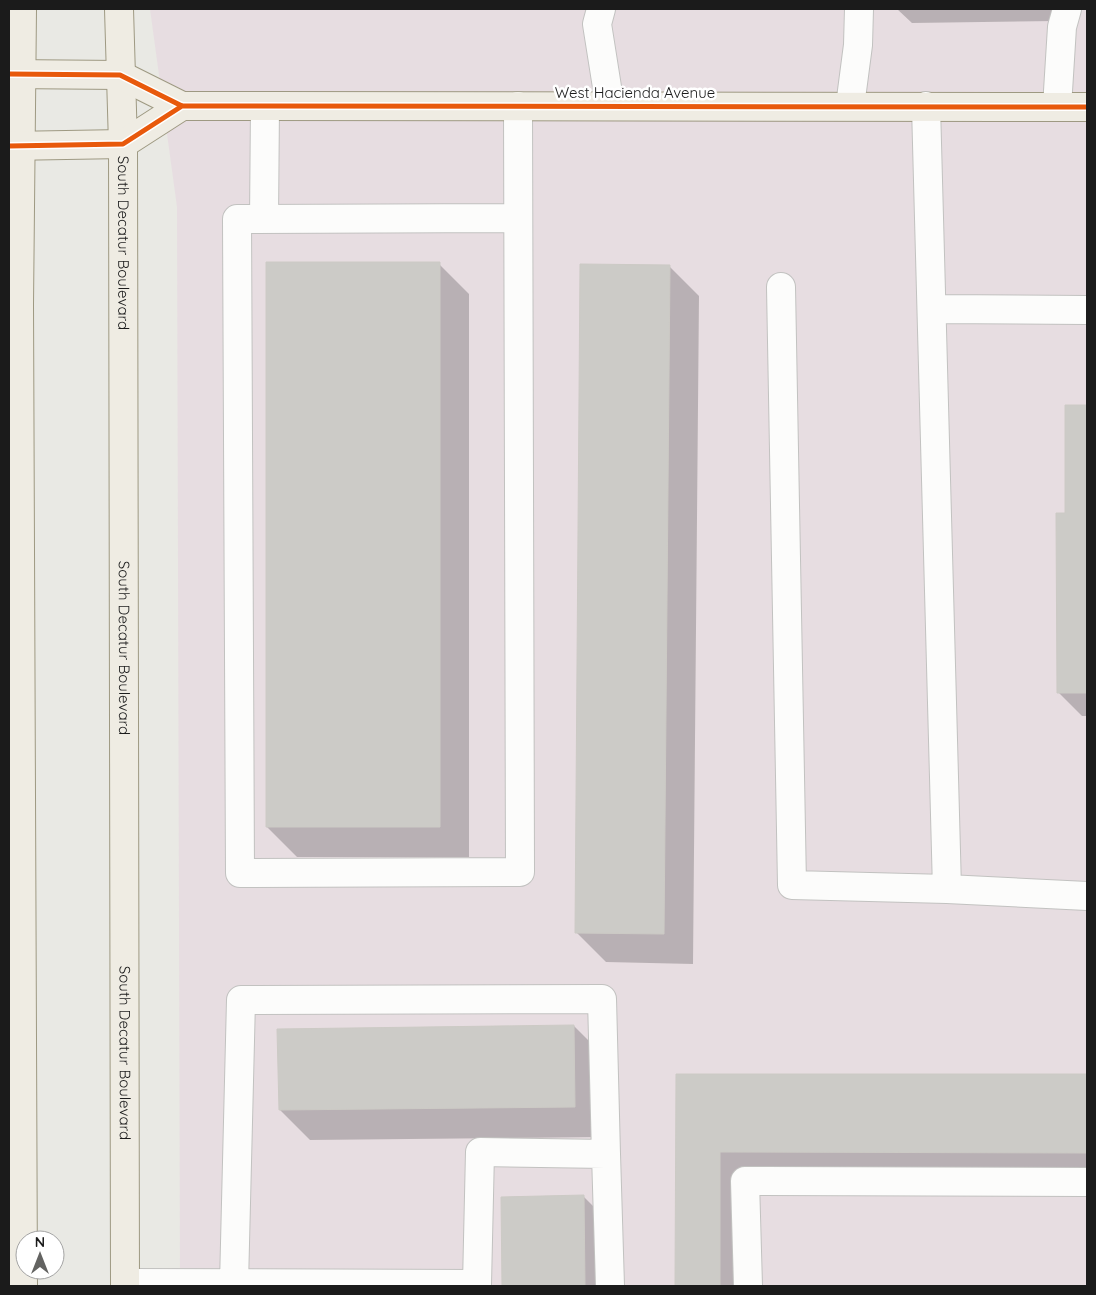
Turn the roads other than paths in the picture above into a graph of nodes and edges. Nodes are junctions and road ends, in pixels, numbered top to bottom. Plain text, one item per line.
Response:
1 (22, 9) edge
2 (119, 9) edge
3 (601, 9) edge
4 (859, 9) edge
5 (1067, 9) edge
6 (14, 73) edge
7 (120, 75) junction
8 (182, 106) junction
9 (265, 106) junction
10 (518, 106) junction
11 (610, 106) junction
12 (850, 106) junction
13 (926, 106) junction
14 (1057, 107) junction
15 (1087, 107) edge
16 (123, 144) junction
17 (15, 146) edge
18 (518, 218) junction
19 (264, 219) junction
20 (780, 287) dead end
21 (14, 305) edge
22 (932, 309) junction
23 (1087, 310) edge
24 (14, 485) edge
25 (15, 675) edge
26 (947, 889) junction
27 (1087, 896) edge
28 (16, 1068) edge
29 (606, 1154) junction
30 (1087, 1182) edge
31 (125, 1285) edge
32 (234, 1285) edge
33 (477, 1285) edge
34 (23, 1286) edge
35 (610, 1286) edge
36 (748, 1286) edge

1 - 6 main road
2 - 7 main road, South Decatur Boulevard
3 - 11 lane
4 - 12 lane
5 - 14 lane
6 - 7 main road, West Hacienda Avenue
6 - 17 main road
7 - 8 main road, West Hacienda Avenue
7 - 16 main road, South Decatur Boulevard
8 - 9 main road, West Hacienda Avenue
8 - 16 main road
9 - 10 main road, West Hacienda Avenue
9 - 19 lane
10 - 11 main road, West Hacienda Avenue
10 - 18 lane
11 - 12 main road, West Hacienda Avenue
12 - 13 main road, West Hacienda Avenue
13 - 14 main road, West Hacienda Avenue
13 - 22 lane
14 - 15 main road, West Hacienda Avenue
16 - 17 main road
16 - 31 main road, South Decatur Boulevard
17 - 21 main road
18 - 19 lane
18 - 19 lane
20 - 26 lane
21 - 24 main road
22 - 23 lane
22 - 26 lane
24 - 25 main road
25 - 28 main road
26 - 27 lane
28 - 34 main road
29 - 32 lane
29 - 33 lane
29 - 35 lane
30 - 36 lane
31 - 32 lane
32 - 33 lane

